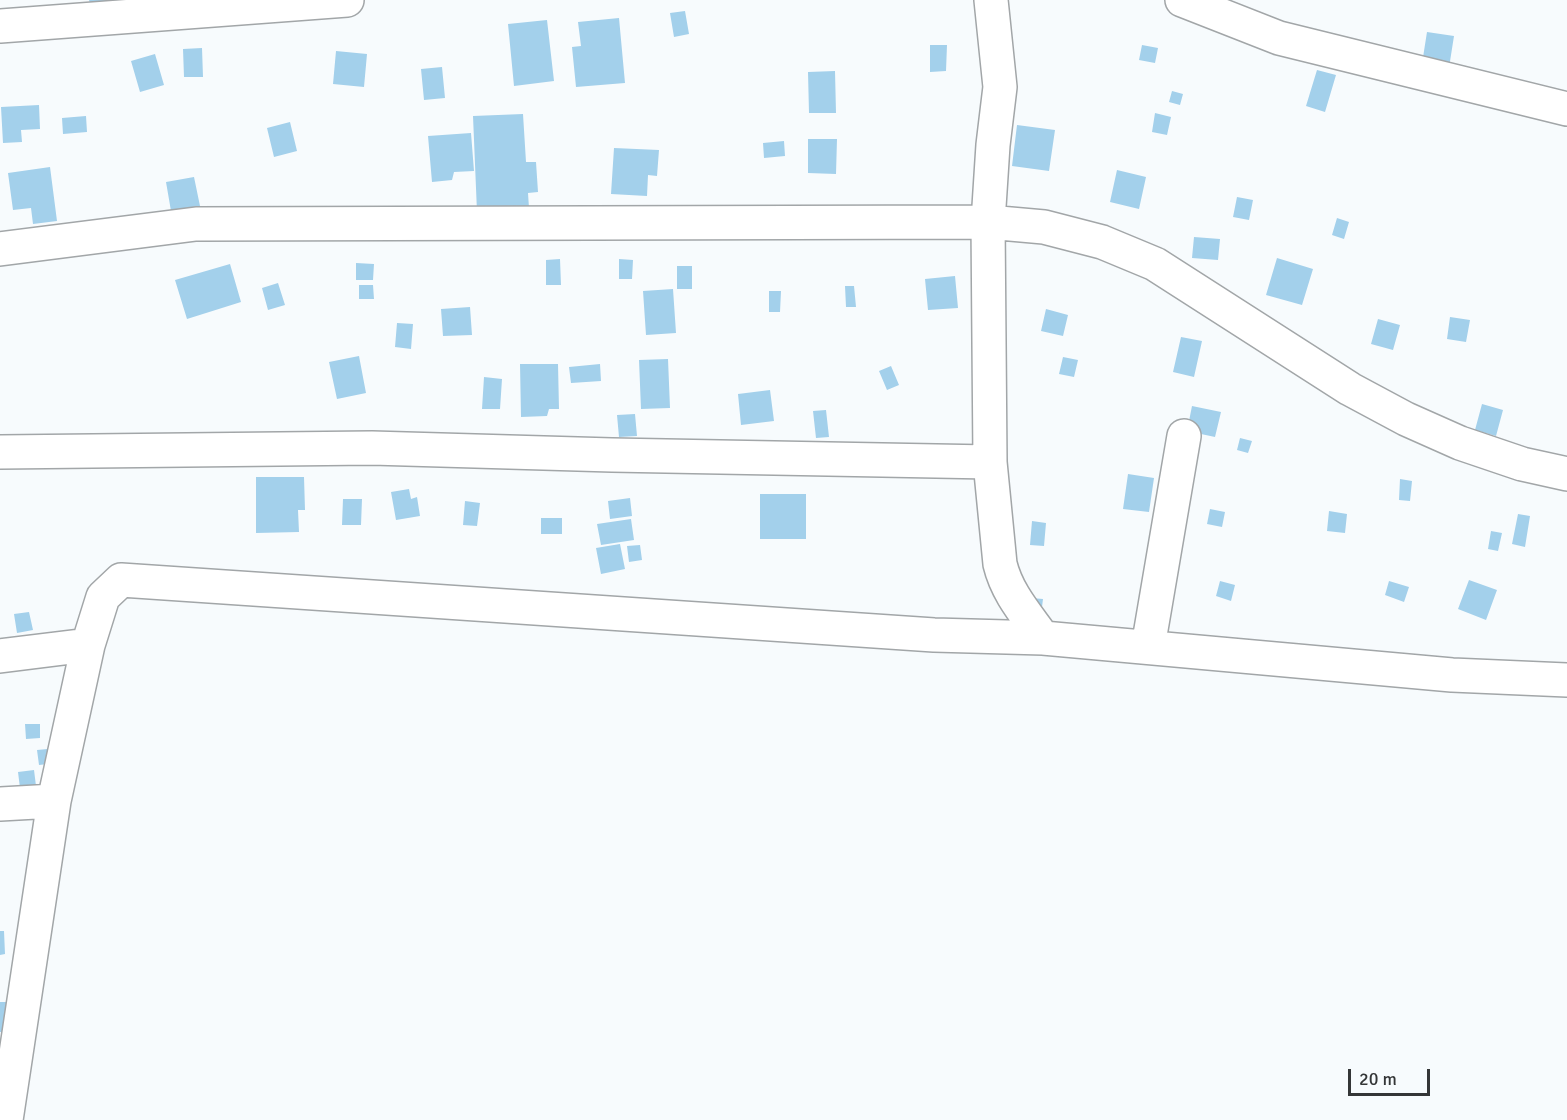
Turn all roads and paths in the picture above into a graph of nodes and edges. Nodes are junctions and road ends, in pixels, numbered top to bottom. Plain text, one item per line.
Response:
1 (348, 0) edge
2 (991, 0) edge
3 (1182, 0) edge
4 (0, 26) edge
5 (1567, 109) edge
6 (988, 222) junction
7 (0, 249) edge
8 (1184, 436) dead end
9 (0, 452) edge
10 (990, 462) junction
11 (1567, 474) edge
12 (1043, 638) junction
13 (88, 645) junction
14 (1148, 647) junction
15 (0, 656) edge
16 (1567, 680) edge
17 (54, 801) junction
18 (0, 804) edge
19 (13, 980) edge
20 (6, 1120) edge

1 - 4 street
2 - 6 street
3 - 5 street
6 - 7 street
6 - 10 street
6 - 11 street
8 - 14 street
9 - 10 street
10 - 12 street
12 - 13 street
12 - 14 street
13 - 15 street
13 - 17 street
14 - 16 street
17 - 18 street
17 - 19 street
19 - 20 street

